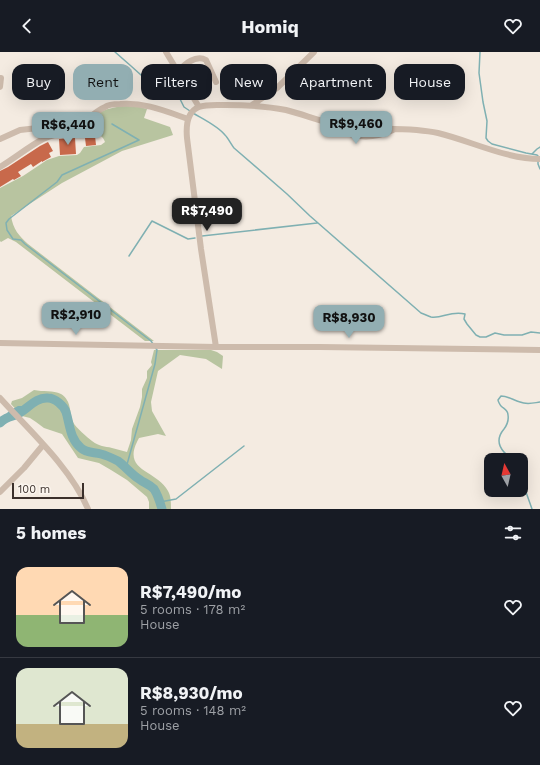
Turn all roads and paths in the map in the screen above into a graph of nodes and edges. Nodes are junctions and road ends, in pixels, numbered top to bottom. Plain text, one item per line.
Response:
1 (166, 52) edge
2 (314, 52) edge
3 (174, 64) edge
4 (185, 64) edge
5 (208, 64) edge
6 (212, 73) edge
7 (1, 78) dead end
8 (216, 82) dead end
9 (0, 87) edge
10 (195, 100) edge
11 (252, 105) junction
12 (199, 107) junction
13 (188, 119) junction
14 (321, 120) junction
15 (38, 128) dead end
16 (395, 129) junction
17 (0, 139) edge
18 (538, 159) edge
19 (0, 167) edge
20 (0, 343) edge
21 (216, 347) junction
22 (540, 350) edge
23 (0, 398) edge
24 (43, 445) junction
25 (0, 492) edge
26 (88, 509) edge

1 - 3 street
2 - 11 street
4 - 5 street
6 - 8 street
7 - 9 street
10 - 12 street
11 - 12 street
11 - 14 street
12 - 13 street
13 - 19 street
13 - 21 street
14 - 16 street
14 - 16 street
15 - 17 street
16 - 18 street
20 - 21 street
21 - 22 street
23 - 24 street
24 - 25 street
24 - 26 street

